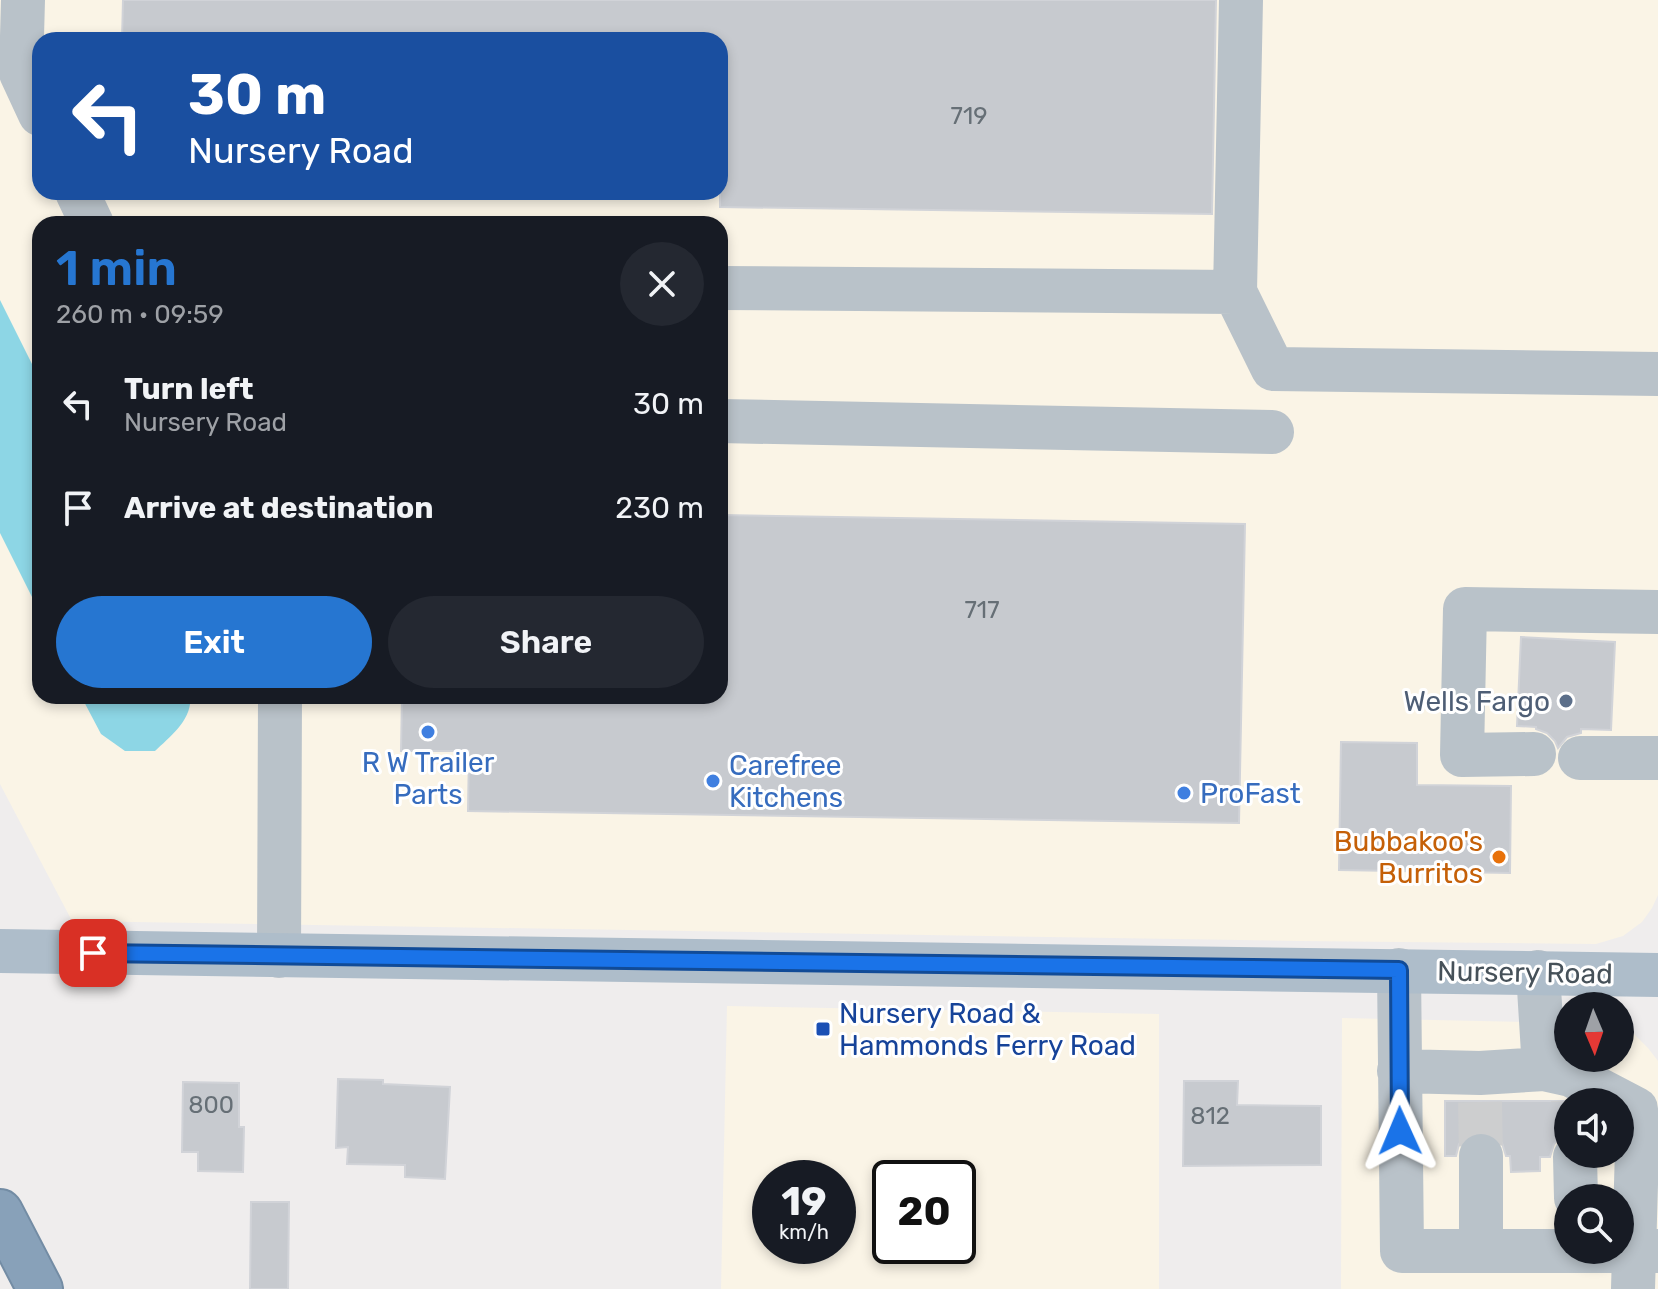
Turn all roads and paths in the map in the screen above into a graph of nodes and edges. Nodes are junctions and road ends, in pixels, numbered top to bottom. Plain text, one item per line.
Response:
1 (23, 0) edge
2 (1241, 0) edge
3 (32, 97) edge
4 (728, 288) edge
5 (1235, 292) junction
6 (1658, 374) edge
7 (728, 421) edge
8 (1272, 432) dead end
9 (1658, 612) edge
10 (280, 704) edge
11 (1534, 754) dead end
12 (1580, 758) dead end
13 (1658, 758) edge
14 (0, 951) edge
15 (279, 956) junction
16 (1399, 970) junction
17 (1538, 972) junction
18 (1658, 975) edge
19 (1399, 1071) junction
20 (1563, 1082) edge
21 (1647, 1149) edge
22 (1481, 1156) tunnel mouth
23 (0, 1212) edge
24 (1481, 1251) junction
25 (1554, 1251) edge
26 (1642, 1264) edge
27 (40, 1289) edge

1 - 3 lane
2 - 5 lane
4 - 5 lane
5 - 6 lane
7 - 8 lane
9 - 11 lane
10 - 15 lane
12 - 13 lane
14 - 15 main road, Nursery Road
15 - 16 main road, Nursery Road
16 - 17 main road, Nursery Road
16 - 19 lane
17 - 18 main road, Nursery Road
17 - 20 lane
19 - 20 lane
19 - 24 lane
20 - 21 lane
21 - 26 lane
22 - 24 lane
23 - 27 highway
24 - 25 lane

